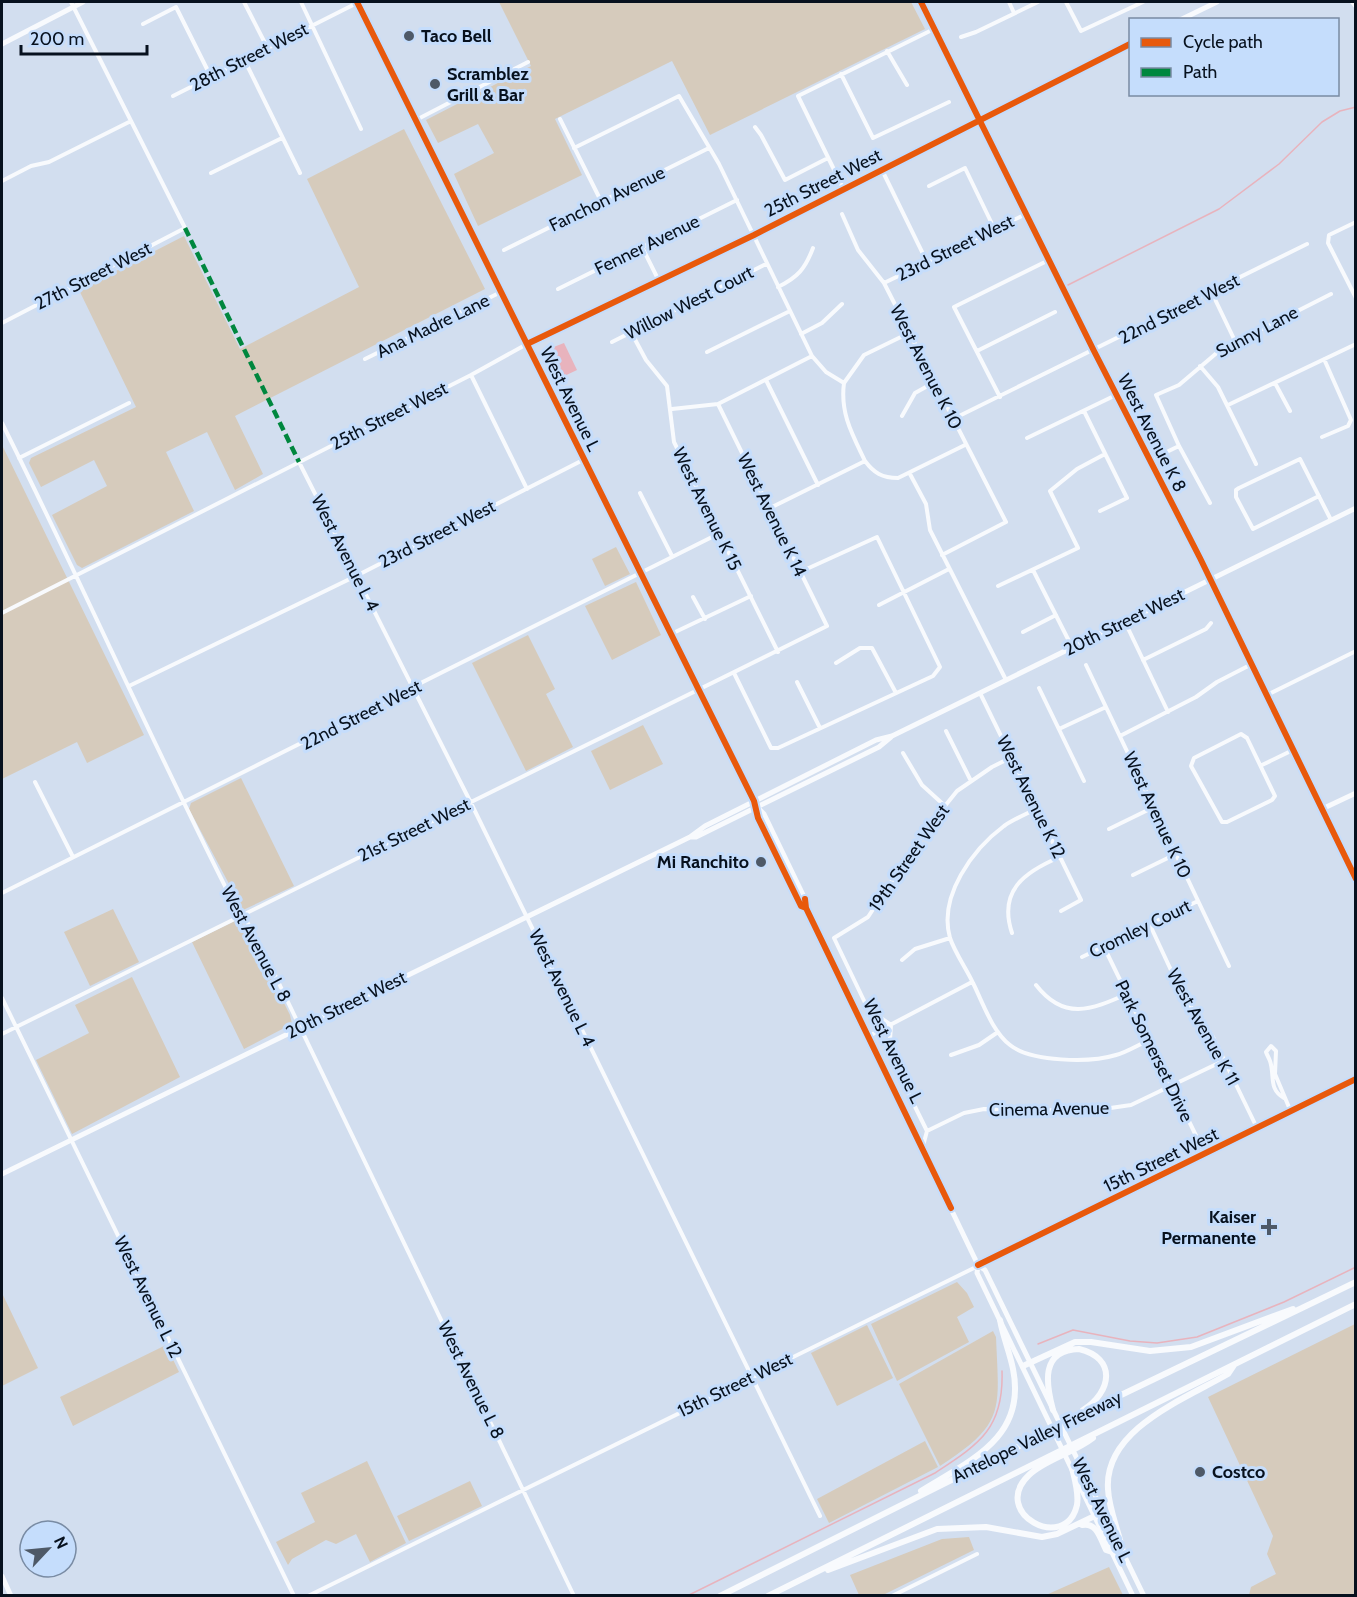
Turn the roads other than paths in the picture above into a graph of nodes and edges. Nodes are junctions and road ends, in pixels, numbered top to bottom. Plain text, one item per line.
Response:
1 (83, 2) edge
2 (244, 2) edge
3 (301, 2) edge
4 (356, 2) edge
5 (921, 2) edge
6 (1009, 2) edge
7 (1038, 2) edge
8 (1066, 2) edge
9 (1143, 2) edge
10 (1217, 2) edge
11 (1353, 2) edge
12 (73, 4) edge
13 (1206, 4) edge
14 (1356, 8) edge
15 (1014, 13) junction
16 (1183, 18) edge
17 (142, 24) dead end
18 (310, 26) junction
19 (934, 28) junction
20 (962, 37) dead end
21 (2, 44) edge
22 (1129, 45) edge
23 (267, 47) junction
24 (887, 51) junction
25 (244, 59) junction
26 (528, 62) dead end
27 (841, 74) junction
28 (211, 77) junction
29 (907, 85) dead end
30 (173, 96) dead end
31 (949, 102) dead end
32 (560, 119) dead end
33 (416, 120) junction
34 (130, 121) junction
35 (979, 121) junction
36 (755, 128) dead end
37 (361, 129) dead end
38 (282, 138) junction
39 (574, 148) junction
40 (709, 148) junction
41 (828, 158) junction
42 (882, 170) junction
43 (300, 172) dead end
44 (212, 173) dead end
45 (2, 181) edge
46 (929, 186) dead end
47 (843, 188) junction
48 (737, 200) junction
49 (602, 203) junction
50 (842, 214) dead end
51 (1026, 214) junction
52 (1356, 222) edge
53 (994, 228) junction
54 (754, 235) junction
55 (1307, 244) dead end
56 (642, 247) junction
57 (813, 248) dead end
58 (504, 250) dead end
59 (926, 260) junction
60 (1049, 260) junction
61 (766, 264) junction
62 (659, 281) junction
63 (884, 283) junction
64 (778, 287) junction
65 (558, 289) dead end
66 (501, 292) junction
67 (1212, 293) junction
68 (1331, 294) dead end
69 (1356, 298) edge
70 (842, 304) dead end
71 (790, 311) junction
72 (1055, 312) dead end
73 (2, 323) edge
74 (631, 332) junction
75 (801, 333) junction
76 (909, 333) junction
77 (1235, 341) junction
78 (612, 342) dead end
79 (526, 344) junction
80 (1356, 344) edge
81 (977, 351) junction
82 (1094, 351) junction
83 (707, 352) dead end
84 (812, 356) junction
85 (365, 359) dead end
86 (1324, 359) junction
87 (1200, 366) junction
88 (471, 375) junction
89 (766, 380) junction
90 (844, 383) junction
91 (933, 383) junction
92 (1275, 383) junction
93 (1116, 395) junction
94 (1000, 397) junction
95 (129, 403) dead end
96 (718, 404) junction
97 (1228, 405) junction
98 (672, 409) junction
99 (1084, 411) junction
100 (1290, 411) dead end
101 (902, 416) dead end
102 (953, 419) junction
103 (2, 423) edge
104 (1322, 437) dead end
105 (1027, 438) dead end
106 (965, 445) junction
107 (1179, 446) junction
108 (1105, 454) junction
109 (19, 458) junction
110 (583, 460) junction
111 (865, 460) junction
112 (1149, 460) junction
113 (299, 462) junction
114 (1256, 464) dead end
115 (910, 474) junction
116 (818, 485) junction
117 (527, 489) junction
118 (640, 493) dead end
119 (1319, 496) junction
120 (1210, 503) dead end
121 (1356, 508) edge
122 (768, 509) junction
123 (1100, 511) dead end
124 (1331, 520) junction
125 (718, 534) junction
126 (942, 555) junction
127 (672, 556) junction
128 (950, 569) junction
129 (1033, 570) junction
130 (640, 572) junction
131 (800, 572) junction
132 (357, 575) junction
133 (75, 577) junction
134 (1211, 579) junction
135 (998, 586) dead end
136 (905, 592) junction
137 (751, 596) junction
138 (693, 597) dead end
139 (879, 605) dead end
140 (2, 612) edge
141 (1056, 615) junction
142 (705, 619) junction
143 (1125, 622) junction
144 (1210, 623) dead end
145 (827, 626) joint
146 (1023, 632) dead end
147 (671, 634) junction
148 (1072, 648) junction
149 (1356, 651) edge
150 (778, 652) junction
151 (1143, 660) junction
152 (836, 663) dead end
153 (1252, 664) junction
154 (1086, 665) dead end
155 (734, 673) junction
156 (1006, 680) junction
157 (797, 682) dead end
158 (129, 686) junction
159 (1039, 688) dead end
160 (412, 690) junction
161 (699, 690) junction
162 (896, 693) junction
163 (980, 693) junction
164 (1267, 696) junction
165 (1106, 706) junction
166 (1168, 712) junction
167 (820, 728) junction
168 (1059, 729) junction
169 (946, 731) dead end
170 (1120, 736) junction
171 (1294, 749) junction
172 (903, 753) dead end
173 (1012, 757) junction
174 (1262, 765) junction
175 (971, 781) junction
176 (1084, 781) dead end
177 (35, 782) dead end
178 (1356, 793) edge
179 (471, 803) junction
180 (183, 804) junction
181 (755, 804) junction
182 (944, 805) junction
183 (1154, 807) junction
184 (1036, 808) junction
185 (1322, 809) junction
186 (1109, 829) dead end
187 (1176, 854) junction
188 (73, 857) junction
189 (1060, 857) junction
190 (1133, 875) dead end
191 (1356, 879) edge
192 (2, 893) edge
193 (1198, 901) junction
194 (1061, 911) dead end
195 (243, 914) junction
196 (527, 916) junction
197 (1150, 925) junction
198 (1011, 933) dead end
199 (834, 938) joint
200 (950, 938) junction
201 (1104, 947) junction
202 (1082, 957) dead end
203 (902, 960) dead end
204 (1229, 966) dead end
205 (972, 982) junction
206 (1036, 985) dead end
207 (1126, 994) junction
208 (2, 998) edge
209 (891, 1025) junction
210 (16, 1027) junction
211 (300, 1028) junction
212 (998, 1032) junction
213 (2, 1034) edge
214 (869, 1036) junction
215 (1149, 1040) junction
216 (951, 1055) dead end
217 (1225, 1060) junction
218 (1270, 1060) junction
219 (1276, 1060) junction
220 (1356, 1079) edge
221 (1172, 1086) junction
222 (1284, 1098) junction
223 (1291, 1112) junction
224 (1257, 1129) junction
225 (927, 1131) junction
226 (72, 1141) junction
227 (923, 1146) junction
228 (1205, 1155) junction
229 (2, 1174) edge
230 (978, 1265) junction
231 (1356, 1282) edge
232 (1356, 1304) edge
233 (1308, 1305) junction
234 (1000, 1320) junction
235 (1030, 1362) junction
236 (1234, 1365) junction
237 (1023, 1366) junction
238 (752, 1377) junction
239 (1053, 1410) junction
240 (1105, 1428) junction
241 (1020, 1446) junction
242 (1072, 1468) junction
243 (524, 1491) junction
244 (894, 1508) junction
245 (1103, 1512) junction
246 (820, 1516) dead end
247 (1095, 1516) junction
248 (1072, 1527) junction
249 (1112, 1552) junction
250 (1123, 1552) junction
251 (977, 1554) dead end
252 (2, 1576) edge
253 (786, 1587) junction
254 (11, 1596) edge
255 (294, 1596) edge
256 (308, 1596) edge
257 (574, 1596) edge
258 (720, 1596) edge
259 (768, 1596) edge
260 (892, 1596) edge
261 (1133, 1596) edge
262 (1144, 1596) edge

1 - 12 main road
2 - 23 street
3 - 18 street
4 - 18 street, 28th Street West
4 - 33 main road, West Avenue L
5 - 19 main road, West Avenue K 8
6 - 15 street
7 - 15 street
8 - 9 street
10 - 13 main road
11 - 14 street
12 - 21 main road
12 - 34 street
13 - 16 main road
15 - 20 street
17 - 28 street
18 - 23 street, 28th Street West
18 - 37 street
19 - 24 street
19 - 35 main road, West Avenue K 8
22 - 35 main road, 25th Street West
23 - 25 street, 28th Street West
24 - 27 street
24 - 29 street
25 - 28 street, 28th Street West
25 - 38 street
26 - 33 street
27 - 31 street
27 - 41 street
28 - 30 street, 28th Street West
32 - 39 street
33 - 66 main road, West Avenue L
34 - 45 street
34 - 73 street, 27th Street West
35 - 42 main road, 25th Street West
35 - 51 main road, West Avenue K 8
36 - 41 street
38 - 43 street
38 - 44 street
39 - 40 street
39 - 49 street
40 - 48 street
40 - 49 street, Fanchon Avenue
41 - 47 street
42 - 47 main road, 25th Street West
42 - 59 street
46 - 53 street
47 - 54 main road, 25th Street West
48 - 54 street
48 - 56 street, Fenner Avenue
49 - 58 street, Fanchon Avenue
50 - 63 street, West Avenue K 10
51 - 53 street, 23rd Street West
51 - 60 main road, West Avenue K 8
52 - 69 street
53 - 59 street, 23rd Street West
54 - 61 street
54 - 62 main road, 25th Street West
55 - 67 street, 22nd Street West
56 - 62 street
56 - 65 street, Fenner Avenue
57 - 64 street
59 - 63 street, 23rd Street West
60 - 81 street
60 - 82 main road, West Avenue K 8
61 - 64 street
61 - 74 street, Willow West Court
62 - 79 main road, 25th Street West
63 - 76 street, West Avenue K 10
64 - 71 street
66 - 79 main road, West Avenue L
66 - 85 street, Ana Madre Lane
67 - 77 street
67 - 82 street, 22nd Street West
68 - 77 street, Sunny Lane
70 - 75 street
71 - 75 street
71 - 83 street
72 - 81 street
74 - 78 street, Willow West Court
74 - 98 street, West Avenue K 15
75 - 84 street
76 - 90 street
76 - 91 street, West Avenue K 10
77 - 87 street, Sunny Lane
79 - 88 street, 25th Street West
79 - 110 main road, West Avenue L
80 - 86 street
81 - 94 street
82 - 93 main road, West Avenue K 8
82 - 94 street, 22nd Street West
84 - 89 street
84 - 90 street
86 - 92 street
86 - 104 street
87 - 97 street
87 - 107 street, Sunny Lane
88 - 113 street, 25th Street West
88 - 117 street
89 - 96 street
89 - 116 street
90 - 111 street
91 - 101 street
91 - 102 street, West Avenue K 10
92 - 97 street
92 - 100 street
93 - 99 street
93 - 112 main road, West Avenue K 8
94 - 102 street, 22nd Street West
95 - 109 street
96 - 98 street
96 - 122 street, West Avenue K 14
97 - 114 street
98 - 125 street, West Avenue K 15
99 - 105 street
99 - 108 street
102 - 106 street, West Avenue K 10
103 - 109 street, West Avenue L 8
106 - 115 street
106 - 126 street, West Avenue K 10
107 - 112 street
107 - 120 street
108 - 123 street
108 - 129 street
109 - 133 street, West Avenue L 8
110 - 117 street, 23rd Street West
110 - 130 main road, West Avenue L
111 - 115 street
111 - 116 street
112 - 134 main road, West Avenue K 8
113 - 132 street, West Avenue L 4
113 - 133 street, 25th Street West
115 - 126 street
116 - 122 street
117 - 132 street, 23rd Street West
118 - 127 street
119 - 119 street
119 - 124 street
121 - 124 main road, 20th Street West
122 - 131 street, West Avenue K 14
124 - 134 main road, 20th Street West
125 - 127 street, 22nd Street West
125 - 137 street, West Avenue K 15
126 - 128 street
127 - 130 street, 22nd Street West
128 - 136 street
128 - 156 street
129 - 135 street
129 - 141 street
130 - 147 main road, West Avenue L
130 - 160 street, 22nd Street West
131 - 136 street
131 - 145 street, West Avenue K 14
132 - 158 street, 23rd Street West
132 - 160 street, West Avenue L 4
133 - 140 street, 25th Street West
133 - 158 street, West Avenue L 8
134 - 143 main road, 20th Street West
134 - 153 main road, West Avenue K 8
136 - 139 street
136 - 162 street
137 - 142 street
137 - 150 street, West Avenue K 15
138 - 142 street
141 - 146 street
141 - 148 street
142 - 147 street
143 - 148 main road, 20th Street West
143 - 151 street
144 - 151 street
145 - 150 street, 21st Street West
147 - 161 main road, West Avenue L
148 - 156 main road, 20th Street West
149 - 164 street
150 - 155 street, 21st Street West
151 - 166 street
152 - 162 street
153 - 164 main road, West Avenue K 8
153 - 166 street
154 - 165 street, West Avenue K 10
155 - 161 street, 21st Street West
155 - 167 street
156 - 163 main road, 20th Street West
157 - 167 street
158 - 180 street, West Avenue L 8
159 - 168 street
160 - 179 street, West Avenue L 4
160 - 180 street, 22nd Street West
161 - 179 street, 21st Street West
161 - 181 main road, West Avenue L
162 - 167 street
163 - 173 street, West Avenue K 12
163 - 181 main road, 20th Street West
164 - 171 main road, West Avenue K 8
165 - 168 street
165 - 170 street, West Avenue K 10
166 - 170 street
168 - 176 street
169 - 175 street
170 - 183 street, West Avenue K 10
171 - 174 street
171 - 185 main road, West Avenue K 8
172 - 182 street
173 - 175 street, 19th Street West
173 - 184 street, West Avenue K 12
174 - 174 street
175 - 182 street, 19th Street West
177 - 188 street
178 - 185 main road
179 - 195 street, 21st Street West
179 - 196 street, West Avenue L 4
180 - 188 street, 22nd Street West
180 - 195 street, West Avenue L 8
181 - 196 main road, 20th Street West
181 - 214 main road, West Avenue L
182 - 199 street, 19th Street West
183 - 186 street
183 - 187 street, West Avenue K 10
184 - 189 street, West Avenue K 12
184 - 200 street
185 - 191 main road, West Avenue K 8
187 - 190 street
187 - 193 street, West Avenue K 10
188 - 192 street, 22nd Street West
189 - 194 street, West Avenue K 12
189 - 198 street
193 - 197 street, Cromley Court
193 - 204 street, West Avenue K 10
195 - 210 street, 21st Street West
195 - 211 street, West Avenue L 8
196 - 211 main road, 20th Street West
196 - 238 street, West Avenue L 4
197 - 201 street, Cromley Court
197 - 217 street, West Avenue K 11
199 - 209 street, West Avenue L
200 - 203 street
200 - 205 street
201 - 202 street, Cromley Court
201 - 207 street, Park Somerset Drive
205 - 209 street
205 - 212 street
206 - 207 street
207 - 215 street, Park Somerset Drive
208 - 210 street, West Avenue L 12
209 - 214 street
209 - 225 street, West Avenue L
210 - 213 street, 21st Street West
210 - 226 street, West Avenue L 12
211 - 226 main road, 20th Street West
211 - 243 street, West Avenue L 8
212 - 215 street
212 - 216 street
214 - 227 main road, West Avenue L
215 - 221 street, Park Somerset Drive
217 - 221 street, Cinema Avenue
217 - 224 street, West Avenue K 11
218 - 219 street
218 - 219 street
218 - 222 street
219 - 222 street
220 - 223 main road, 15th Street West
221 - 225 street, Cinema Avenue
221 - 228 street, Park Somerset Drive
222 - 223 street
223 - 224 main road, 15th Street West
224 - 228 main road, 15th Street West
225 - 227 street
226 - 229 main road, 20th Street West
226 - 255 street, West Avenue L 12
227 - 230 main road, West Avenue L
228 - 230 main road, 15th Street West
230 - 234 main road, West Avenue L
230 - 235 main road, West Avenue L
230 - 238 street, 15th Street West
231 - 233 highway, Antelope Valley Freeway
232 - 236 highway, Antelope Valley Freeway
233 - 235 highway
233 - 241 highway, Antelope Valley Freeway
234 - 237 main road, West Avenue L
234 - 244 highway
235 - 237 highway
235 - 239 main road, West Avenue L
236 - 240 highway, Antelope Valley Freeway
236 - 250 highway
237 - 242 main road, West Avenue L
238 - 243 street, 15th Street West
238 - 246 street, West Avenue L 4
239 - 241 highway
239 - 245 main road, West Avenue L
240 - 242 highway
240 - 253 highway, Antelope Valley Freeway
241 - 244 highway, Antelope Valley Freeway
242 - 247 main road, West Avenue L
243 - 256 street, 15th Street West
243 - 257 street, West Avenue L 8
244 - 258 highway, Antelope Valley Freeway
245 - 247 highway
245 - 250 main road, West Avenue L
247 - 248 highway
247 - 249 main road, West Avenue L
248 - 249 highway
248 - 253 highway
249 - 261 main road, West Avenue L
250 - 262 main road, West Avenue L
251 - 260 street
252 - 254 main road
253 - 259 highway, Antelope Valley Freeway

